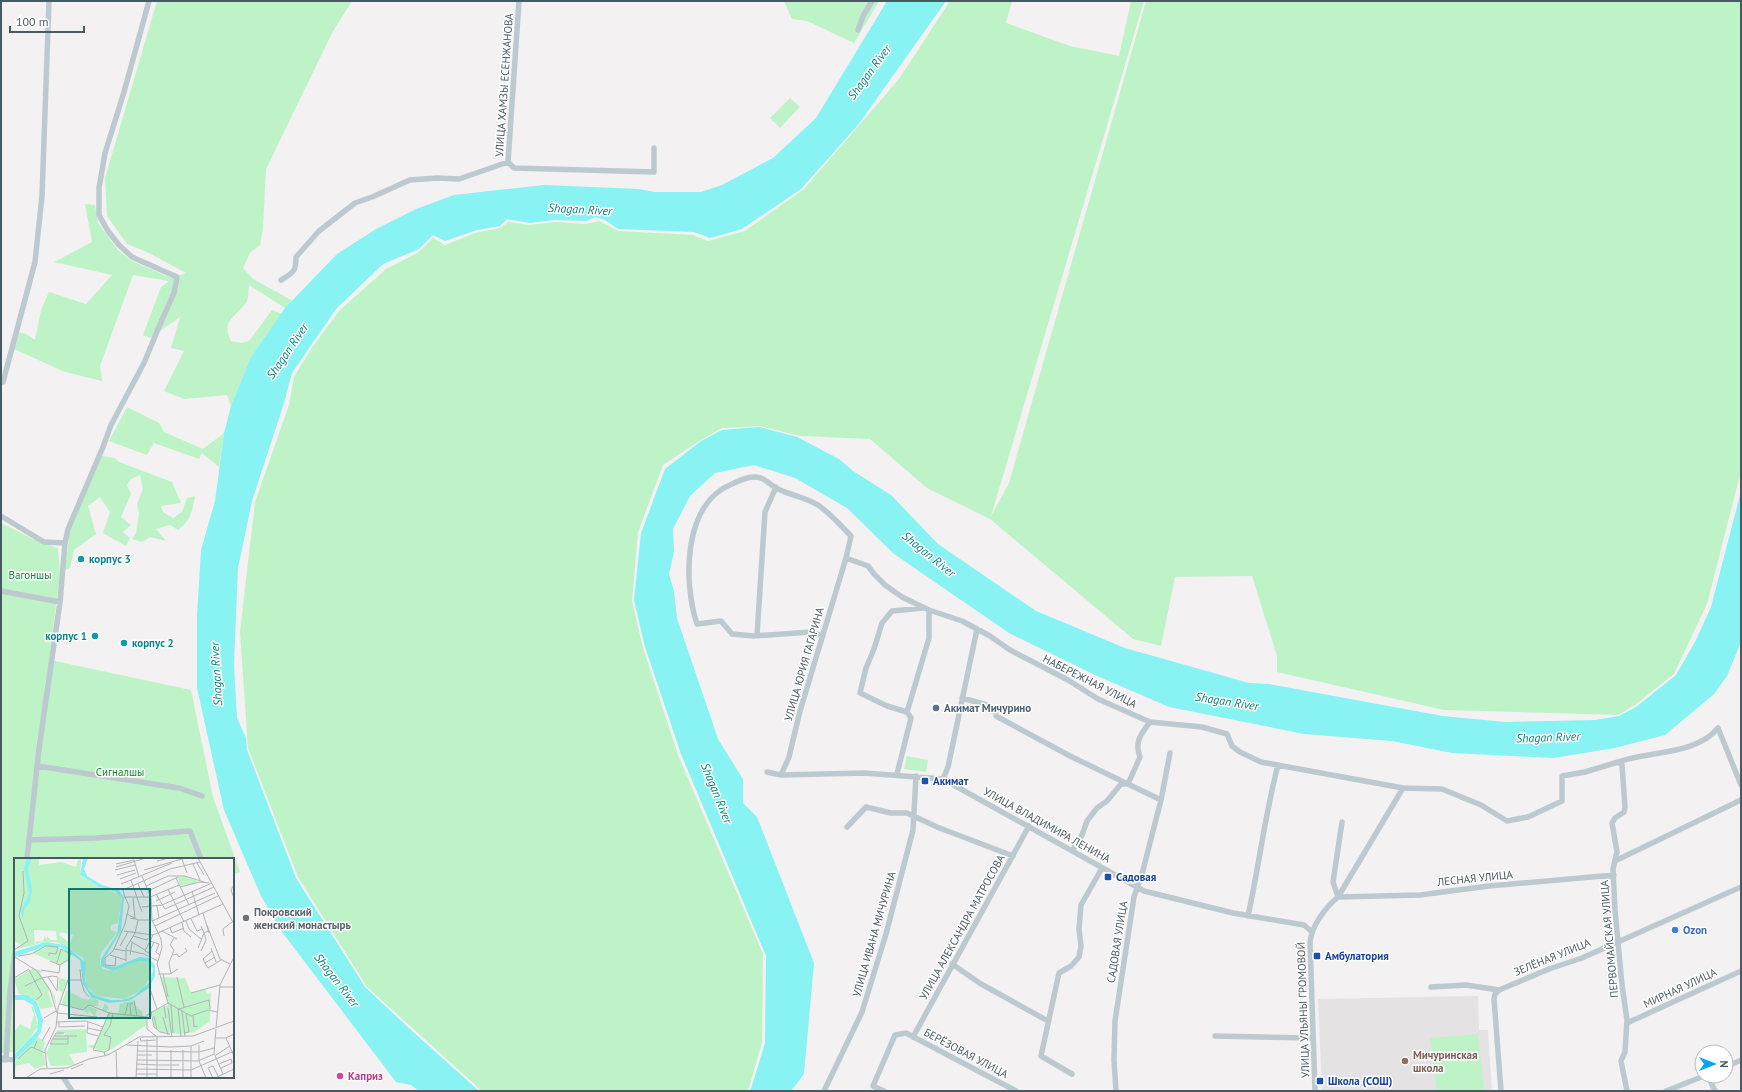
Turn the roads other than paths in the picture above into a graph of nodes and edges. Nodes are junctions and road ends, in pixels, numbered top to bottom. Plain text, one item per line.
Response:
1 (49, 1) edge
2 (149, 1) edge
3 (519, 1) edge
4 (872, 1) edge
5 (858, 30) dead end
6 (654, 148) dead end
7 (508, 162) junction
8 (281, 280) dead end
9 (3, 382) dead end
10 (776, 488) junction
11 (1, 516) edge
12 (65, 542) junction
13 (846, 558) junction
14 (1, 591) edge
15 (60, 602) junction
16 (926, 609) junction
17 (977, 629) junction
18 (757, 635) junction
19 (823, 636) junction
20 (962, 698) junction
21 (907, 712) junction
22 (1150, 722) junction
23 (1170, 753) dead end
24 (1620, 763) junction
25 (1278, 765) junction
26 (38, 766) junction
27 (767, 772) dead end
28 (897, 774) junction
29 (781, 775) junction
30 (916, 776) junction
31 (943, 779) junction
32 (1128, 784) junction
33 (1741, 785) edge
34 (1403, 788) junction
35 (202, 796) dead end
36 (1161, 800) junction
37 (1741, 800) edge
38 (914, 817) junction
39 (1342, 822) dead end
40 (847, 826) dead end
41 (1029, 826) junction
42 (29, 840) junction
43 (1072, 851) junction
44 (1013, 856) junction
45 (27, 858) edge
46 (201, 858) edge
47 (1615, 861) junction
48 (1102, 868) junction
49 (1614, 875) junction
50 (1741, 887) edge
51 (1137, 888) junction
52 (1338, 897) junction
53 (1248, 916) junction
54 (1312, 931) junction
55 (1617, 941) junction
56 (14, 960) edge
57 (952, 964) junction
58 (1741, 971) edge
59 (1431, 986) dead end
60 (1499, 990) junction
61 (1048, 1020) junction
62 (1627, 1023) junction
63 (1215, 1036) dead end
64 (914, 1037) junction
65 (1312, 1038) junction
66 (4, 1059) edge
67 (14, 1060) edge
68 (1072, 1074) dead end
69 (64, 1078) edge
70 (1694, 1080) edge
71 (72, 1091) edge
72 (824, 1091) edge
73 (884, 1091) edge
74 (1016, 1091) edge
75 (1116, 1091) edge
76 (1315, 1091) edge
77 (1501, 1091) edge
78 (1627, 1091) edge
79 (1666, 1091) edge

1 - 9 street
2 - 12 street
3 - 7 street, УЛИЦА ХАМЗЫ ЕСЕНЖАНОВА
4 - 5 street
6 - 7 street, УЛИЦА ХАМЗЫ ЕСЕНЖАНОВА
7 - 8 street
10 - 13 street
10 - 18 street
10 - 18 street
11 - 12 street
12 - 15 street
13 - 16 street, НАБЕРЕЖНАЯ УЛИЦА
13 - 19 street, УЛИЦА ЮРИЯ ГАГАРИНА
14 - 15 street
15 - 26 street
16 - 17 street, НАБЕРЕЖНАЯ УЛИЦА
16 - 21 street
16 - 21 street
17 - 20 street
17 - 22 street, НАБЕРЕЖНАЯ УЛИЦА
18 - 19 street
19 - 29 street, УЛИЦА ЮРИЯ ГАГАРИНА
20 - 31 street
20 - 32 street
21 - 28 street
22 - 25 street, НАБЕРЕЖНАЯ УЛИЦА
22 - 32 street
23 - 36 street, САДОВАЯ УЛИЦА
24 - 33 street, НАБЕРЕЖНАЯ УЛИЦА
24 - 34 street, НАБЕРЕЖНАЯ УЛИЦА
24 - 47 street, ПЕРВОМАЙСКАЯ УЛИЦА
25 - 34 street, НАБЕРЕЖНАЯ УЛИЦА
25 - 53 street
26 - 35 street
26 - 42 street
27 - 29 street, УЛИЦА ВЛАДИМИРА ЛЕНИНА
28 - 29 street, УЛИЦА ВЛАДИМИРА ЛЕНИНА
28 - 30 street, УЛИЦА ВЛАДИМИРА ЛЕНИНА
30 - 31 street, УЛИЦА ВЛАДИМИРА ЛЕНИНА
30 - 38 street, УЛИЦА ИВАНА МИЧУРИНА
31 - 41 street, УЛИЦА ВЛАДИМИРА ЛЕНИНА
32 - 36 street
32 - 43 street
34 - 52 street, УЛИЦА УЛЬЯНЫ ГРОМОВОЙ
36 - 51 street, САДОВАЯ УЛИЦА
37 - 47 street
38 - 40 street
38 - 44 street
38 - 72 street, УЛИЦА ИВАНА МИЧУРИНА
39 - 52 street
41 - 43 street, УЛИЦА ВЛАДИМИРА ЛЕНИНА
41 - 44 street, УЛИЦА АЛЕКСАНДРА МАТРОСОВА
42 - 45 street
42 - 46 street
43 - 48 street, УЛИЦА ВЛАДИМИРА ЛЕНИНА
44 - 57 street, УЛИЦА АЛЕКСАНДРА МАТРОСОВА
47 - 49 street, ПЕРВОМАЙСКАЯ УЛИЦА
48 - 51 street, УЛИЦА ВЛАДИМИРА ЛЕНИНА
48 - 61 street
49 - 52 street, ЛЕСНАЯ УЛИЦА
49 - 55 street, ПЕРВОМАЙСКАЯ УЛИЦА
50 - 55 street, ЗЕЛЁНАЯ УЛИЦА
51 - 53 street, УЛИЦА ВЛАДИМИРА ЛЕНИНА
51 - 75 street, САДОВАЯ УЛИЦА
52 - 54 street, УЛИЦА УЛЬЯНЫ ГРОМОВОЙ
53 - 54 street, УЛИЦА ВЛАДИМИРА ЛЕНИНА
54 - 65 street, УЛИЦА УЛЬЯНЫ ГРОМОВОЙ
55 - 60 street, ЗЕЛЁНАЯ УЛИЦА
55 - 62 street, ПЕРВОМАЙСКАЯ УЛИЦА
56 - 66 street
57 - 61 street
57 - 64 street, УЛИЦА АЛЕКСАНДРА МАТРОСОВА
58 - 62 street, МИРНАЯ УЛИЦА
59 - 60 street
60 - 77 street
61 - 68 street
62 - 78 street, ПЕРВОМАЙСКАЯ УЛИЦА
63 - 65 street
64 - 73 street, БЕРЁЗОВАЯ УЛИЦА
64 - 74 street, БЕРЁЗОВАЯ УЛИЦА
65 - 76 street, УЛИЦА УЛЬЯНЫ ГРОМОВОЙ
66 - 67 street
69 - 71 street
70 - 79 street

